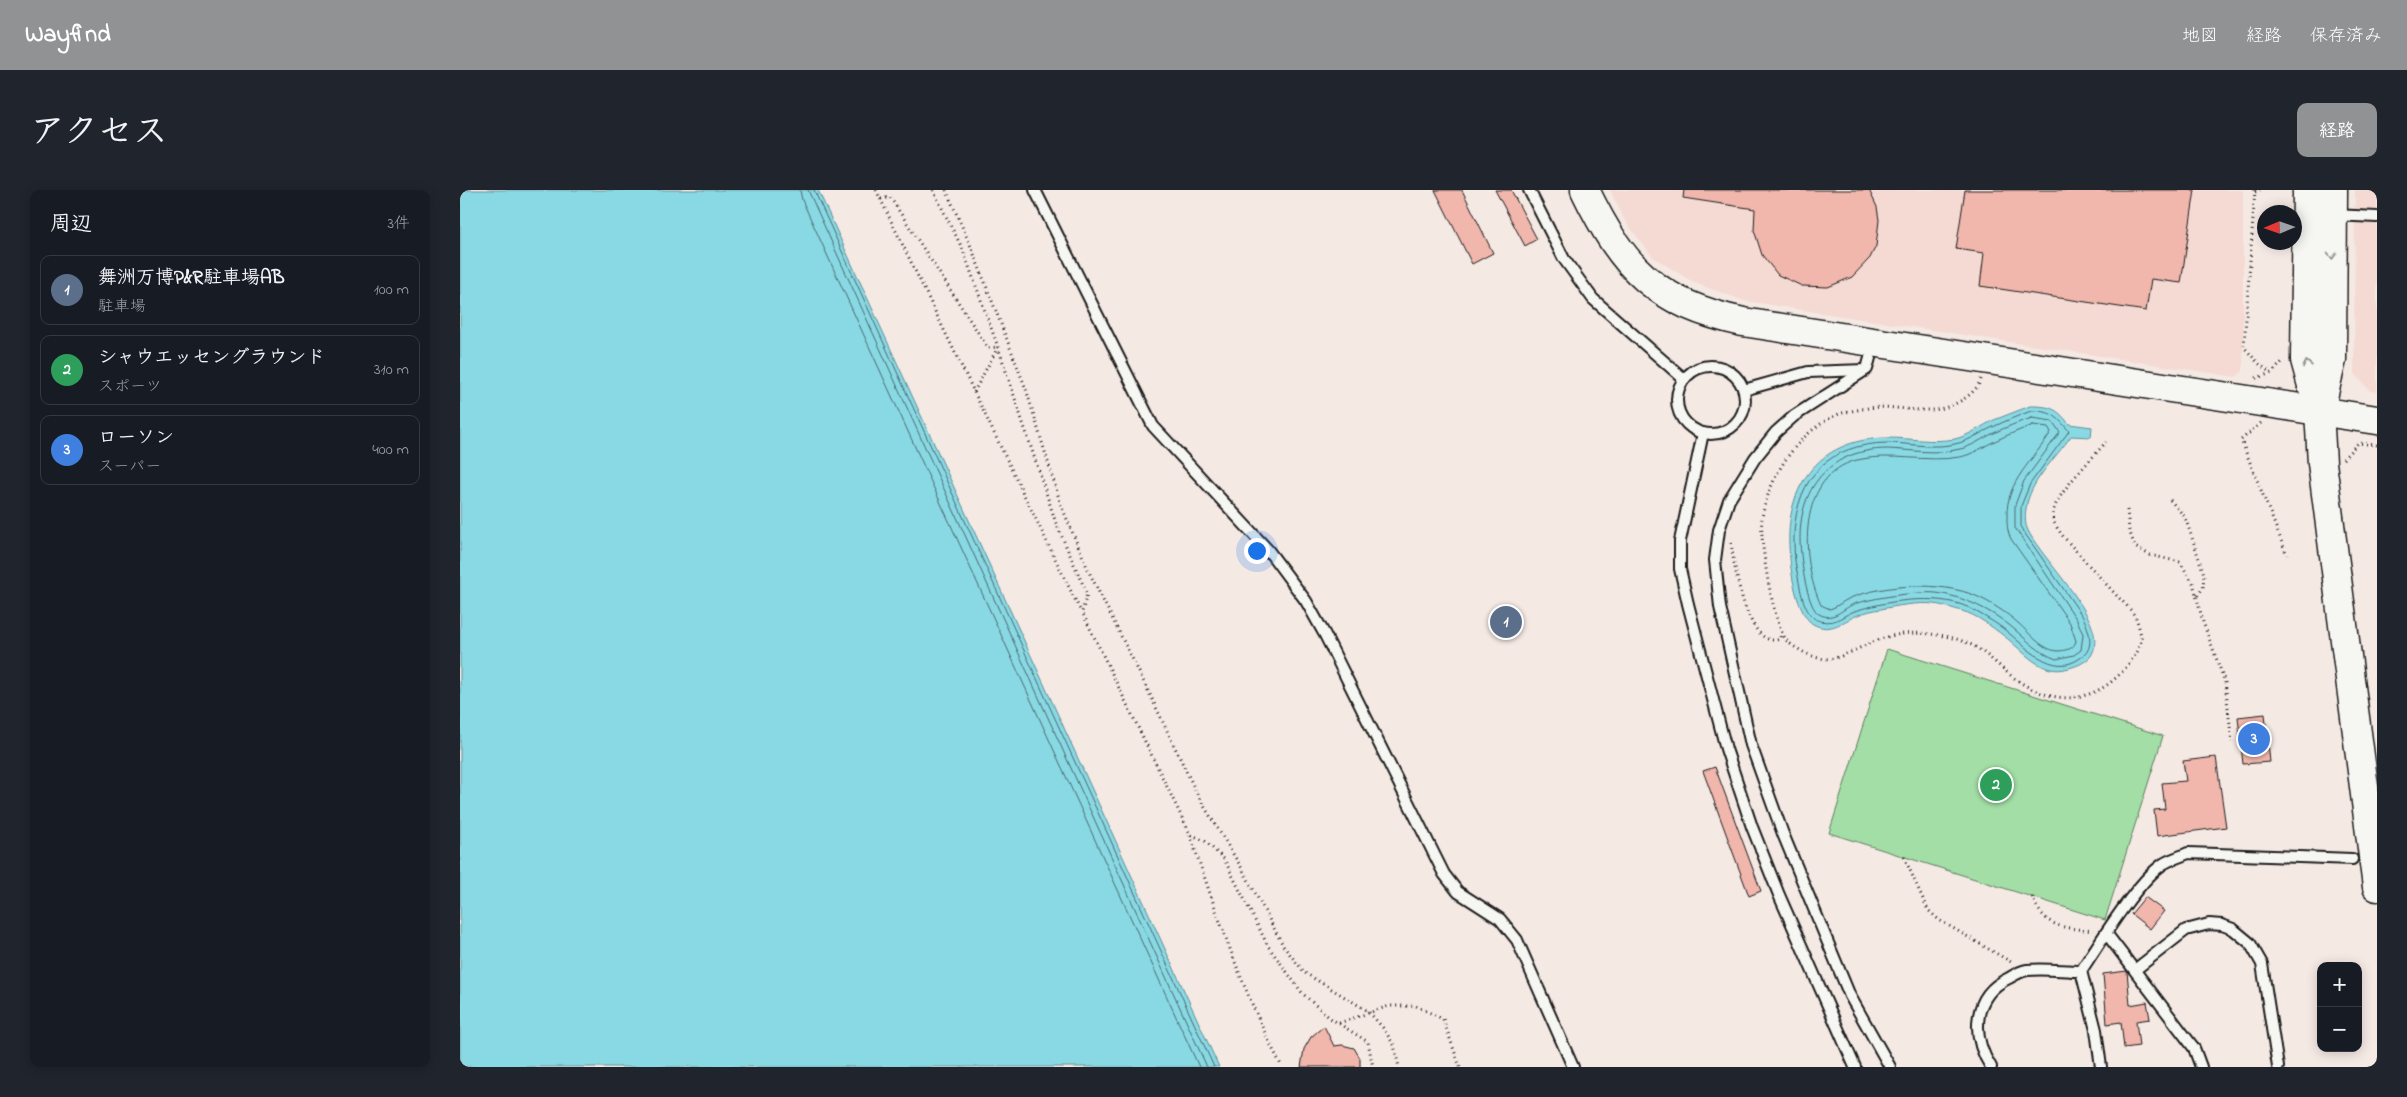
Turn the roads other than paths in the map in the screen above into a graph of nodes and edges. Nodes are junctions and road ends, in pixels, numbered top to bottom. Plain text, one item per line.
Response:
1 (1035, 190) edge
2 (1529, 190) edge
3 (1585, 190) edge
4 (2307, 190) edge
5 (2332, 203) edge
6 (2377, 217) edge
7 (1874, 342) junction
8 (1867, 370) junction
9 (1684, 379) junction
10 (1744, 390) junction
11 (2319, 411) junction
12 (2377, 420) edge
13 (1703, 433) junction
14 (2352, 859) dead end
15 (2377, 887) edge
16 (2106, 932) junction
17 (2136, 970) junction
18 (2082, 971) junction
19 (1573, 1067) edge
20 (1855, 1067) edge
21 (1890, 1067) edge
22 (1991, 1067) edge
23 (2101, 1067) edge
24 (2201, 1067) edge
25 (2278, 1067) edge

1 - 19 lane
2 - 9 lane
3 - 7 street
11 -> 4 street
5 - 6 lane
5 -> 11 street
7 - 8 lane
7 - 11 street
8 - 10 lane
8 - 21 lane
9 - 10 lane
9 - 13 lane
10 - 13 lane
11 - 12 street
11 - 15 street
13 - 20 lane
14 - 16 lane
16 - 17 lane
16 - 18 lane
17 - 24 lane
17 - 25 lane
18 - 22 lane
18 - 23 lane

